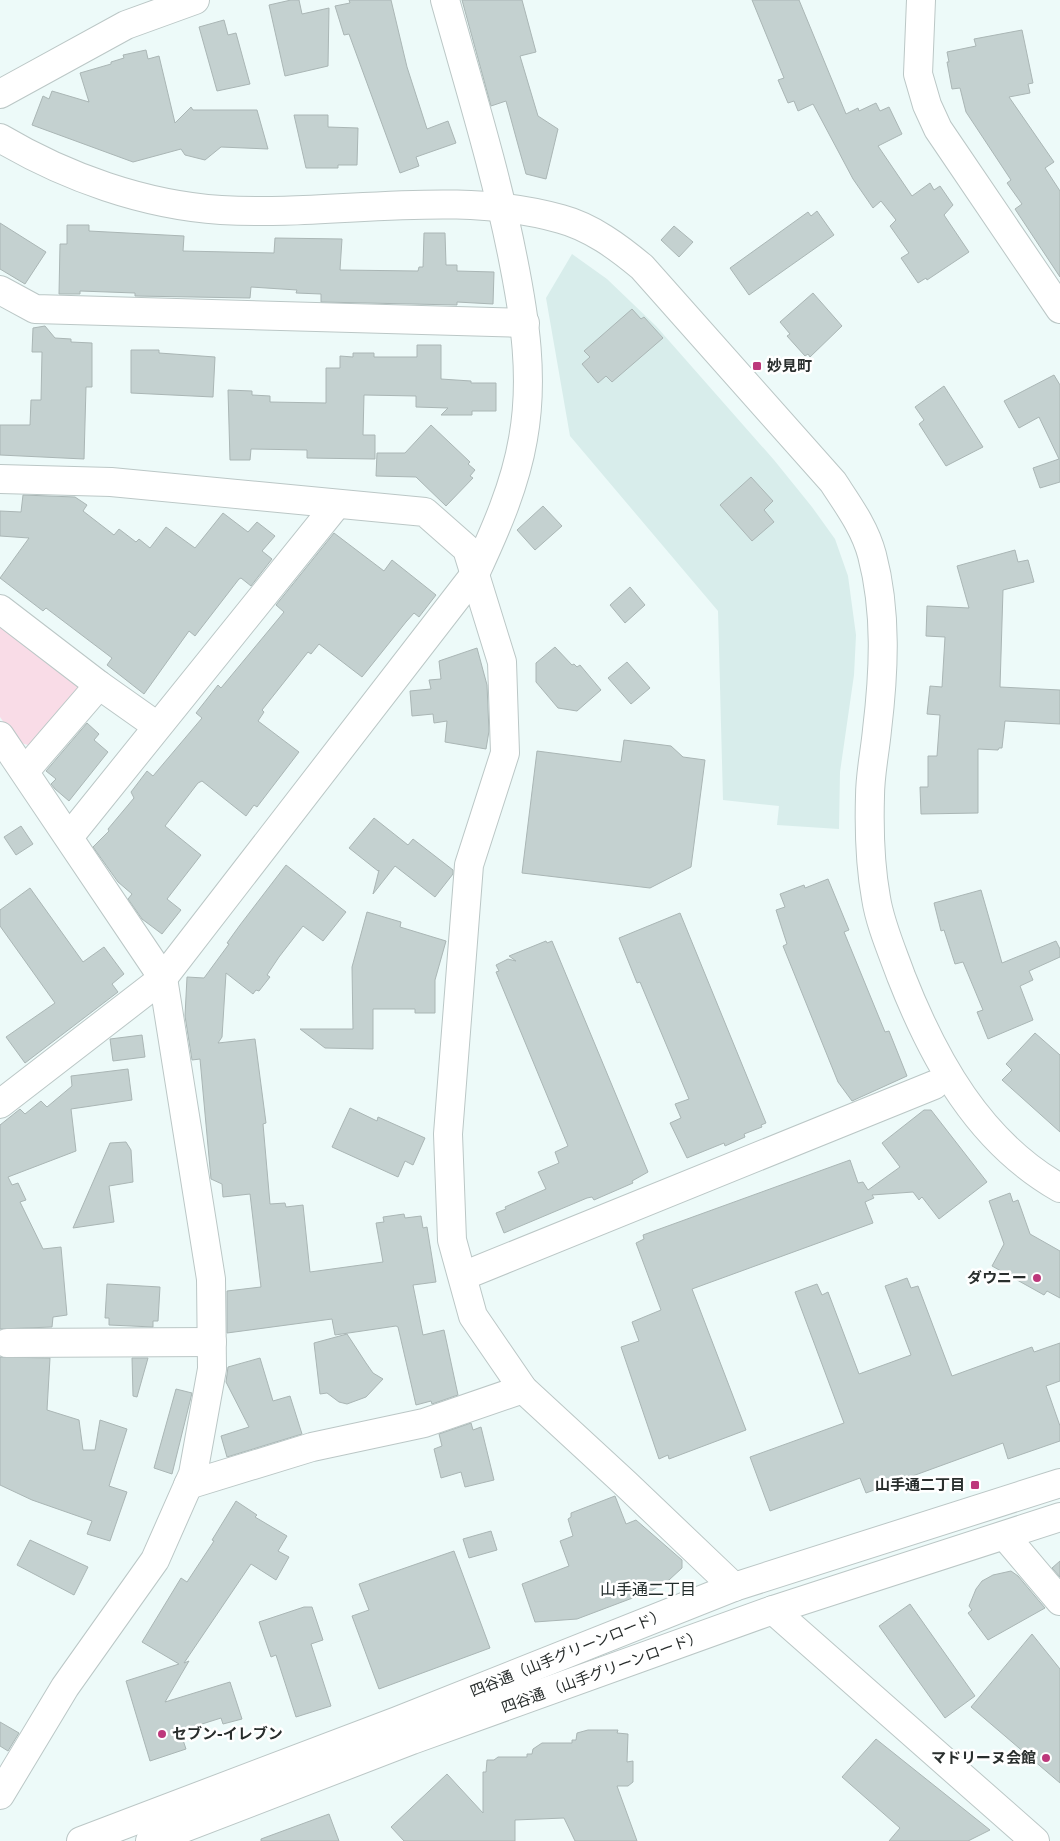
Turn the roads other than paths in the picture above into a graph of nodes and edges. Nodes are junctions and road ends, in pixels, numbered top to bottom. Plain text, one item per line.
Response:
1 (195, 0) edge
2 (445, 0) edge
3 (920, 0) edge
4 (0, 94) edge
5 (0, 138) edge
6 (503, 208) junction
7 (0, 290) edge
8 (1060, 309) edge
9 (525, 323) junction
10 (0, 479) edge
11 (337, 504) junction
12 (475, 574) junction
13 (0, 609) edge
14 (99, 685) junction
15 (157, 726) junction
16 (0, 736) edge
17 (25, 771) junction
18 (69, 837) junction
19 (163, 978) junction
20 (934, 1085) dead end
21 (0, 1104) edge
22 (1060, 1188) edge
23 (463, 1276) junction
24 (212, 1342) junction
25 (7, 1343) dead end
26 (523, 1389) junction
27 (1060, 1483) edge
28 (188, 1485) junction
29 (1060, 1517) edge
30 (1005, 1536) junction
31 (734, 1587) junction
32 (1060, 1602) edge
33 (773, 1610) junction
34 (0, 1795) edge
35 (1029, 1840) edge
36 (82, 1841) edge
37 (150, 1841) edge

1 - 4 street
2 - 6 street
3 - 8 street
5 - 6 street
6 - 9 street
6 - 22 street
7 - 9 street
9 - 12 street
10 - 11 street
11 - 12 street
11 - 15 street
12 - 19 street
12 - 23 street
13 - 14 street
14 - 15 street
14 - 17 street
15 - 18 street
16 - 17 street
17 - 18 street
18 - 19 street
19 - 21 street
19 - 24 street
20 - 23 street
23 - 26 street
24 - 25 street
24 - 28 street
26 - 28 street
26 - 31 street
27 - 31 street, 四谷通（山手グリーンロード）
28 - 34 street
29 - 30 street, 四谷通 （山手グリーンロード）
30 - 32 street
30 - 33 street, 四谷通 （山手グリーンロード）
31 - 36 street, 四谷通（山手グリーンロード）
33 - 35 street
33 - 37 street, 四谷通 （山手グリーンロード）

